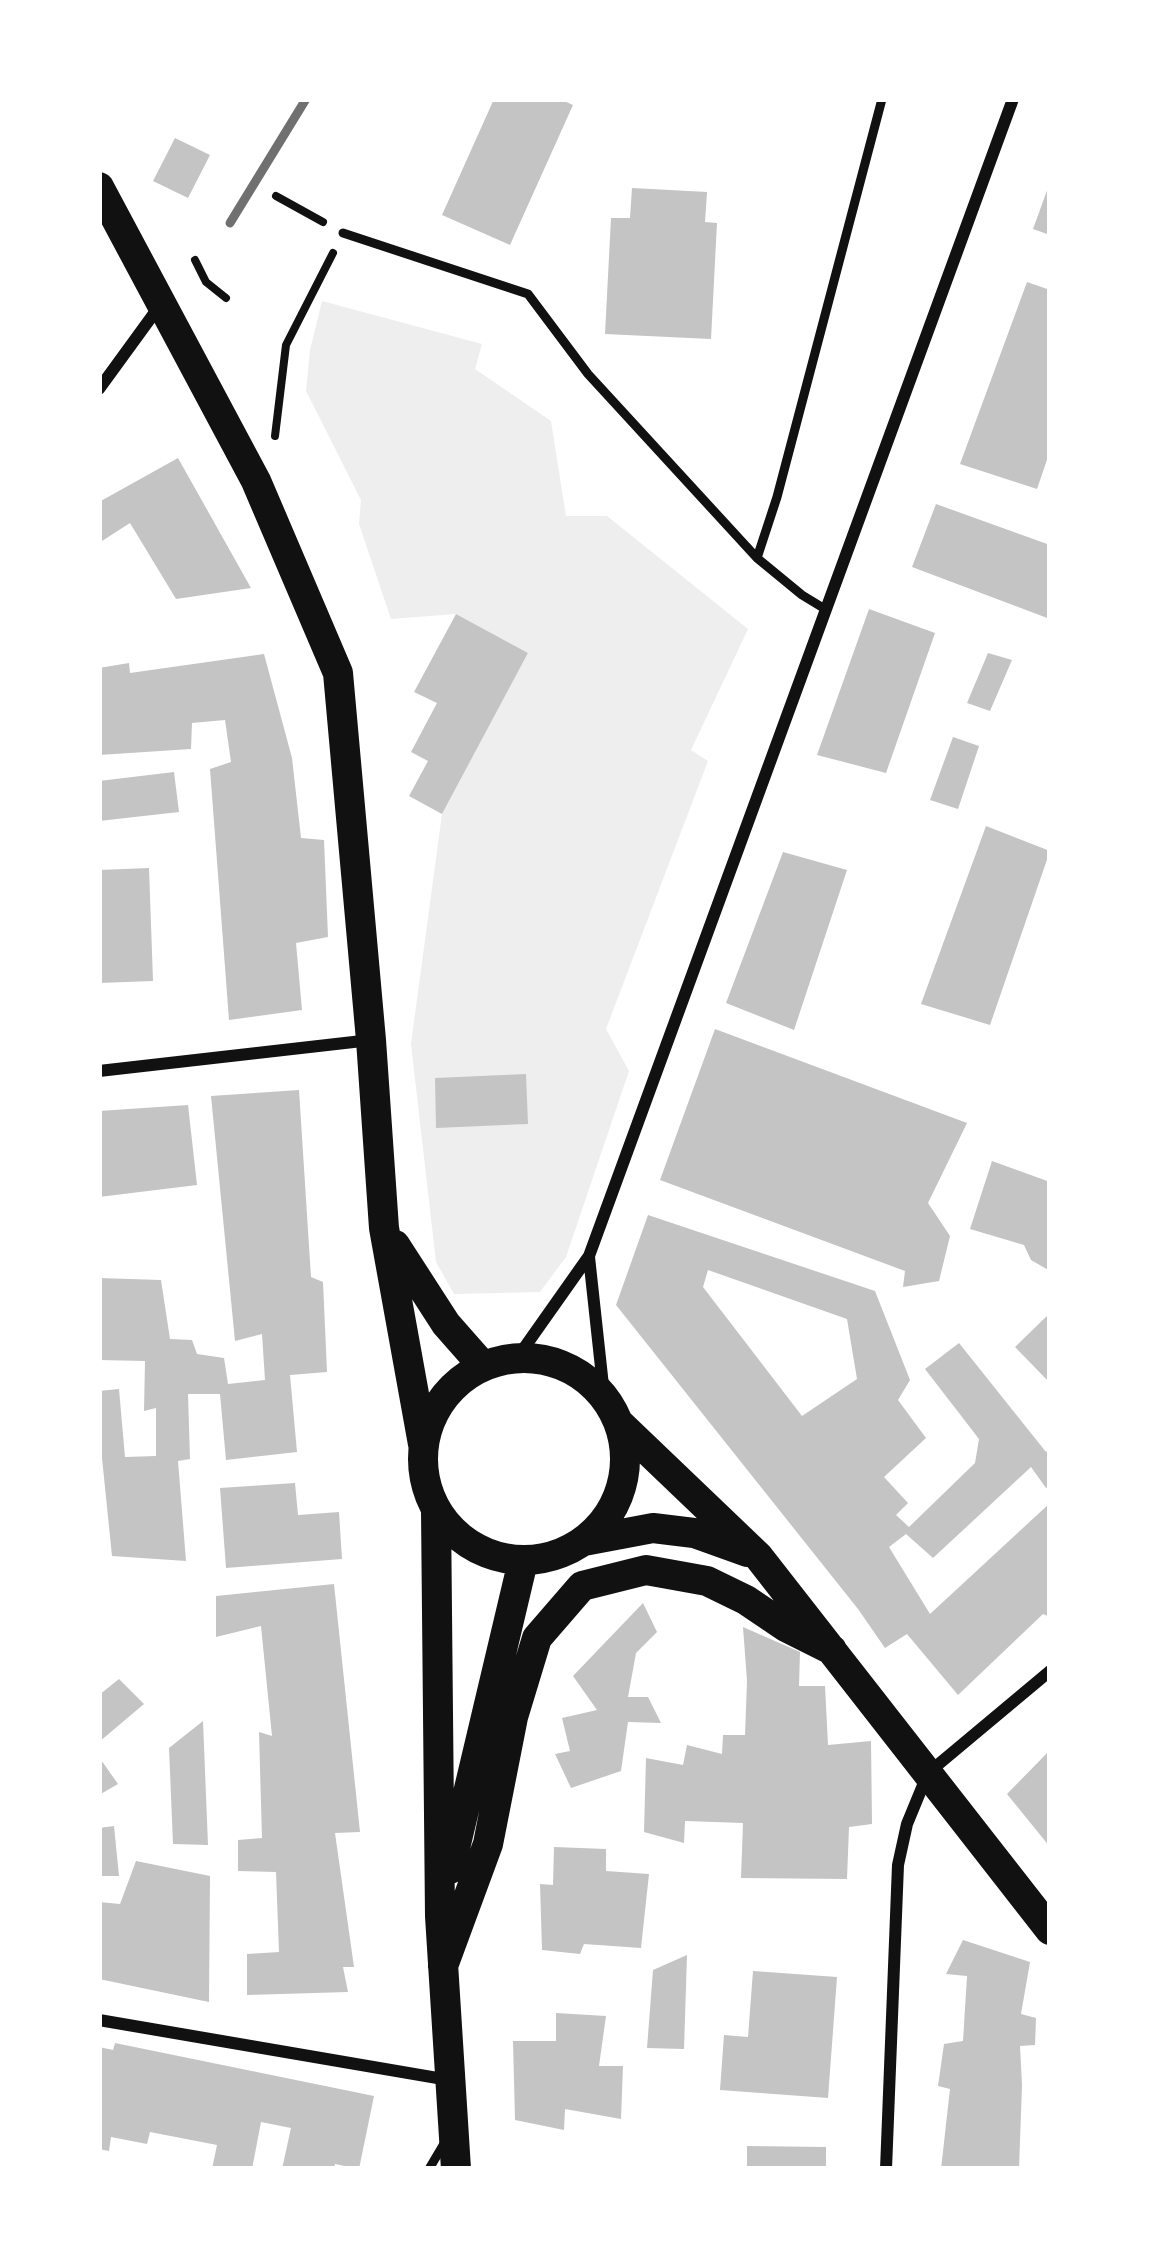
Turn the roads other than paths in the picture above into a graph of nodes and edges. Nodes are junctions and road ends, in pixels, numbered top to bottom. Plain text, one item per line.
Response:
1 (881, 99) edge
2 (1012, 99) edge
3 (99, 187) edge
4 (343, 233) road end
5 (162, 302) junction
6 (99, 389) edge
7 (757, 558) junction
8 (825, 609) junction
9 (370, 1040) junction
10 (99, 1071) edge
11 (384, 1228) junction
12 (589, 1256) junction
13 (517, 1358) junction
14 (483, 1366) junction
15 (604, 1395) junction
16 (620, 1424) junction
17 (423, 1444) junction
18 (436, 1511) junction
19 (584, 1541) junction
20 (758, 1556) junction
21 (523, 1561) junction
22 (832, 1650) junction
23 (1050, 1671) edge
24 (928, 1773) junction
25 (440, 1916) junction
26 (1050, 1930) edge
27 (443, 1966) junction
28 (99, 2020) edge
29 (450, 2080) junction
30 (454, 2127) junction
31 (429, 2169) edge
32 (456, 2169) edge
33 (886, 2169) edge

1 - 7 lane
2 - 8 street
3 - 5 main road
4 - 7 lane
5 - 6 street
5 - 9 main road
7 - 8 lane
8 - 12 street
9 - 10 street
9 - 11 main road
11 - 14 main road
11 - 17 main road
12 - 13 street
12 - 15 street
13 - 14 main road
13 - 15 main road
14 - 17 main road
15 - 16 main road
16 - 19 main road
16 - 20 main road
17 - 18 main road
18 - 21 main road
18 - 25 main road
19 - 20 main road
19 - 21 main road
20 - 22 main road
21 - 25 main road
22 - 24 main road
22 - 27 main road
23 - 24 street
24 - 26 main road
24 - 33 street
25 - 27 main road
27 - 29 main road
28 - 29 street
29 - 30 main road
30 - 31 lane
30 - 32 main road

